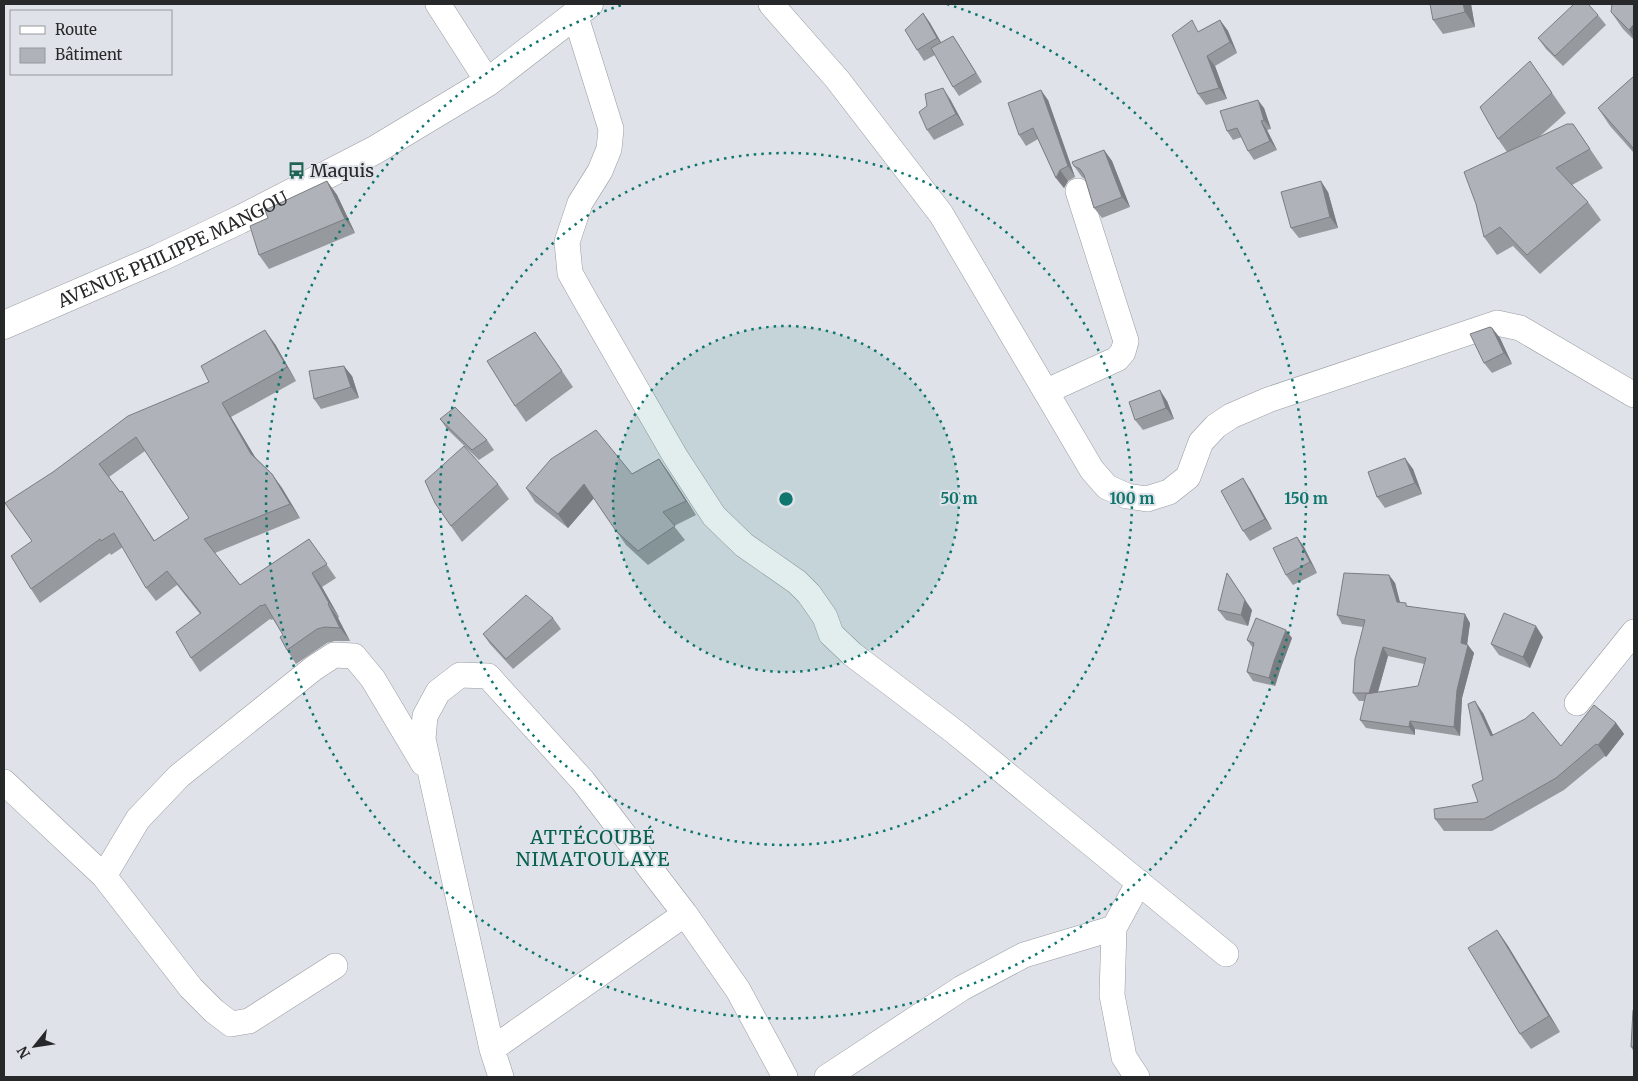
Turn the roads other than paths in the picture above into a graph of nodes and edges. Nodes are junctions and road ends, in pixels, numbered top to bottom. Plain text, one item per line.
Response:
1 (438, 4) edge
2 (771, 4) edge
3 (582, 9) edge
4 (488, 82) junction
5 (1078, 191) dead end
6 (4, 325) edge
7 (1047, 391) junction
8 (1634, 395) edge
9 (1634, 632) edge
10 (1577, 703) dead end
11 (431, 776) junction
12 (4, 782) edge
13 (104, 876) junction
14 (1139, 882) junction
15 (685, 914) junction
16 (1114, 928) junction
17 (1226, 954) dead end
18 (335, 966) dead end
19 (492, 1049) junction
20 (501, 1077) edge
21 (785, 1077) edge
22 (827, 1077) edge
23 (1137, 1077) edge

1 - 4 street
2 - 7 street
3 - 4 street, AVENUE PHILIPPE MANGOU
3 - 14 street
4 - 6 street, AVENUE PHILIPPE MANGOU
5 - 7 street
7 - 8 street
9 - 10 street
11 - 13 street
11 - 15 street
11 - 19 street
12 - 13 street
13 - 18 street
14 - 16 street
14 - 17 street
15 - 19 street
15 - 21 street
16 - 22 street
16 - 23 street
19 - 20 street

